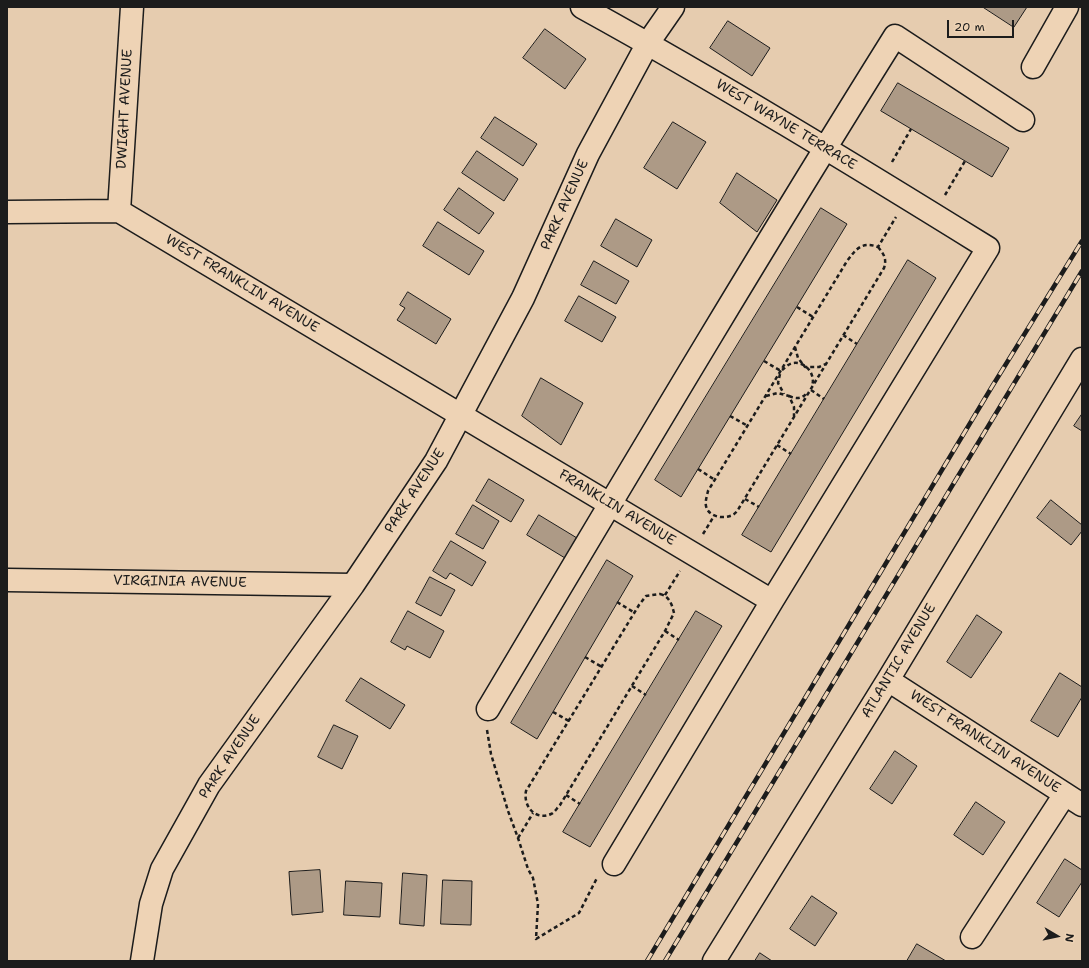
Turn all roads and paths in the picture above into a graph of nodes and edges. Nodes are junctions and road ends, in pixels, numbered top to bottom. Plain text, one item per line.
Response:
1 (132, 7) edge
2 (582, 7) edge
3 (673, 7) edge
4 (1067, 7) edge
5 (648, 43) junction
6 (1033, 67) dead end
7 (1022, 120) dead end
8 (911, 129) dead end
9 (825, 148) junction
10 (965, 161) dead end
11 (880, 181) junction
12 (907, 198) junction
13 (119, 211) junction
14 (7, 212) edge
15 (934, 214) junction
16 (878, 247) junction
17 (797, 307) dead end
18 (813, 317) junction
19 (844, 335) junction
20 (857, 344) dead end
21 (795, 347) junction
22 (1082, 359) edge
23 (764, 361) dead end
24 (827, 364) junction
25 (805, 366) junction
26 (781, 370) junction
27 (811, 390) junction
28 (784, 394) junction
29 (766, 396) junction
30 (789, 396) junction
31 (824, 399) dead end
32 (461, 415) junction
33 (730, 416) dead end
34 (794, 416) junction
35 (748, 426) junction
36 (777, 445) junction
37 (791, 454) dead end
38 (698, 469) dead end
39 (715, 480) junction
40 (745, 499) junction
41 (610, 504) junction
42 (759, 507) dead end
43 (692, 553) junction
44 (7, 580) edge
45 (352, 585) junction
46 (665, 595) junction
47 (772, 601) junction
48 (617, 602) dead end
49 (635, 613) junction
50 (665, 631) junction
51 (679, 640) dead end
52 (585, 657) dead end
53 (602, 667) junction
54 (888, 680) junction
55 (632, 686) junction
56 (646, 695) dead end
57 (488, 709) joint
58 (553, 712) dead end
59 (569, 721) junction
60 (566, 795) junction
61 (1074, 800) edge
62 (580, 804) dead end
63 (533, 813) junction
64 (518, 838) junction
65 (614, 864) joint
66 (972, 936) dead end
67 (142, 961) edge
68 (714, 961) edge

1 - 13 street, DWIGHT AVENUE
2 - 5 street, WEST WAYNE TERRACE
3 - 5 street, PARK AVENUE
4 - 6 street
5 - 9 street, WEST WAYNE TERRACE
5 - 32 street, PARK AVENUE
7 - 9 street
8 - 11 path
9 - 11 street, WEST WAYNE TERRACE
9 - 41 street
10 - 15 path
11 - 12 street, WEST WAYNE TERRACE
12 - 15 street, WEST WAYNE TERRACE
12 - 16 path
13 - 14 street
13 - 32 street, WEST FRANKLIN AVENUE
15 - 47 street, WEST WAYNE TERRACE
16 - 18 path
16 - 19 path
17 - 18 path
18 - 21 path
19 - 20 path
19 - 24 path
21 - 25 path
21 - 26 path
22 - 54 street, ATLANTIC AVENUE
23 - 26 path
24 - 25 path
24 - 27 path
25 - 26 path
25 - 27 path
26 - 28 path
26 - 29 path
27 - 30 path
27 - 31 path
27 - 34 path
28 - 29 path
28 - 30 path
29 - 35 path
30 - 34 path
32 - 41 street, FRANKLIN AVENUE
32 - 45 street, PARK AVENUE
33 - 35 path
34 - 36 path
35 - 39 path
36 - 37 path
36 - 40 path
38 - 39 path
39 - 40 path
40 - 42 path
41 - 43 street, FRANKLIN AVENUE
41 - 57 street
43 - 46 path
43 - 47 street, FRANKLIN AVENUE
44 - 45 street, VIRGINIA AVENUE
45 - 67 street, PARK AVENUE
46 - 49 path
46 - 50 path
47 - 65 street
48 - 49 path
49 - 53 path
50 - 51 path
50 - 55 path
52 - 53 path
53 - 59 path
54 - 61 street, WEST FRANKLIN AVENUE
54 - 68 street, ATLANTIC AVENUE
55 - 56 path
55 - 60 path
57 - 64 path
58 - 59 path
59 - 63 path
60 - 62 path
60 - 63 path
61 - 66 street
63 - 64 path
64 - 65 path

